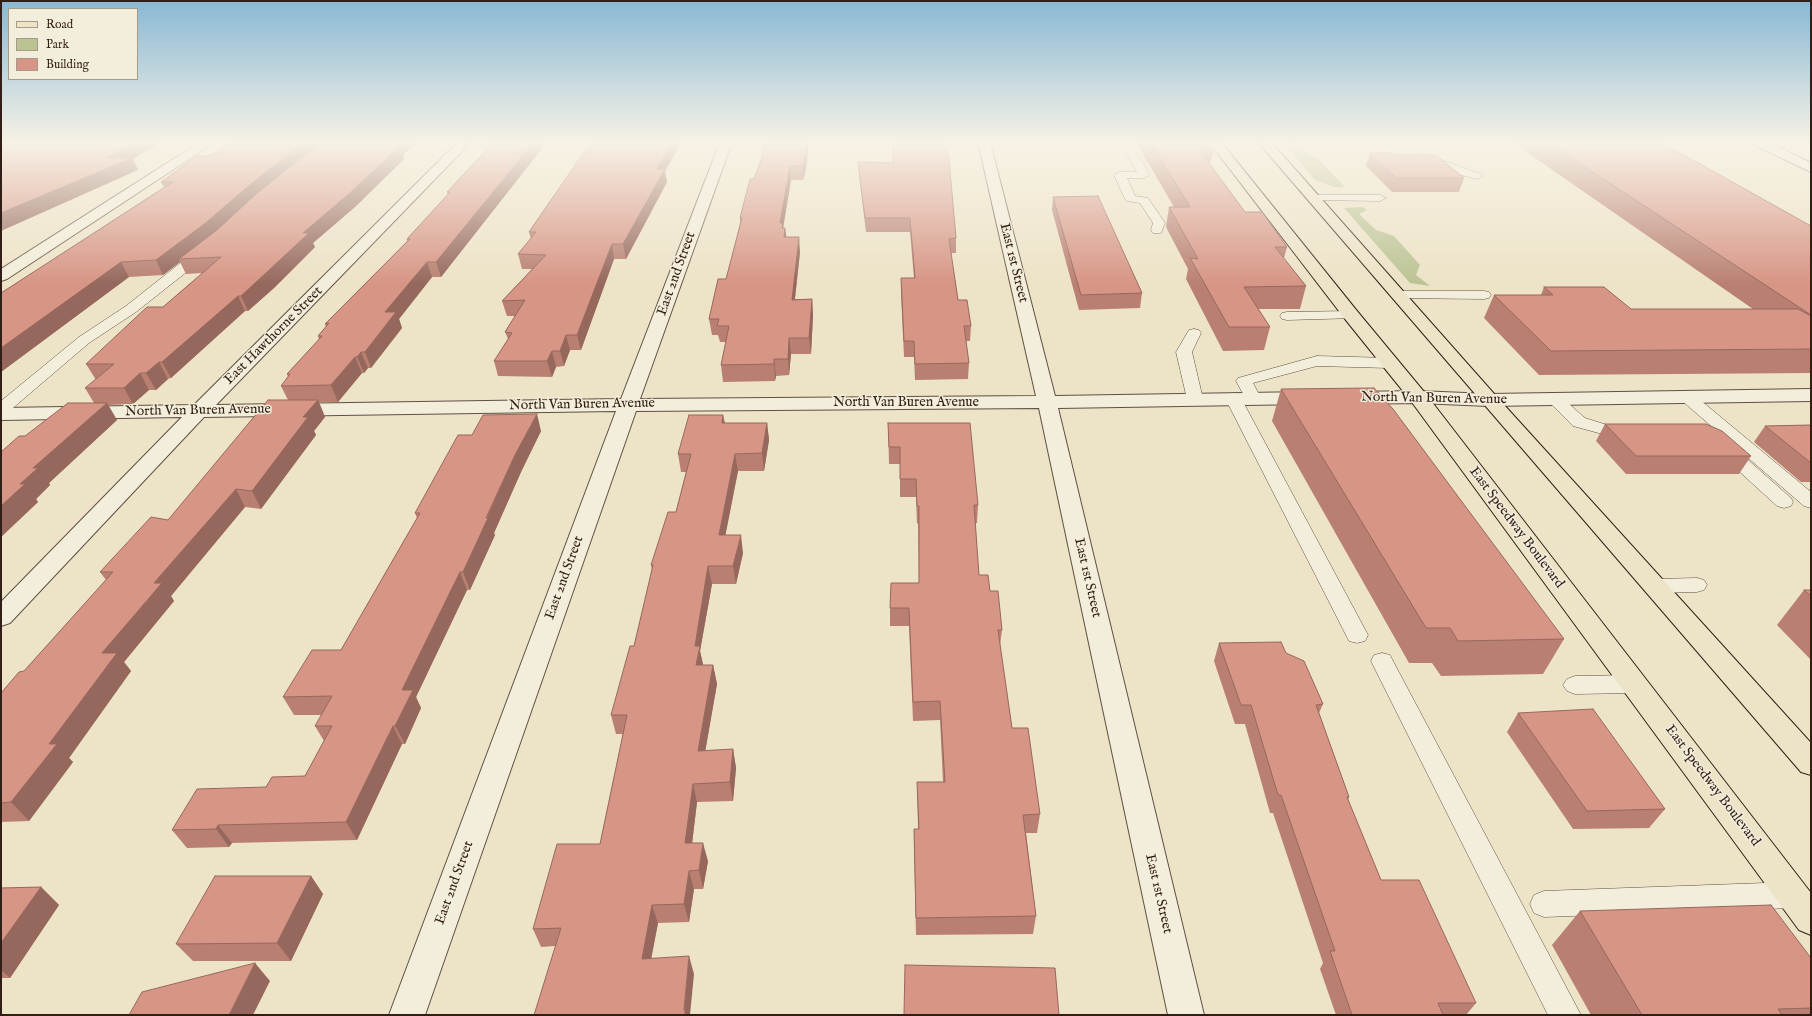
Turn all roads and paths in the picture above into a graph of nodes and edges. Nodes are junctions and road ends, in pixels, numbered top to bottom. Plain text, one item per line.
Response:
1 (135, 189) edge
2 (418, 189) edge
3 (708, 189) edge
4 (995, 189) edge
5 (1126, 189) edge
6 (1252, 189) edge
7 (1305, 189) edge
8 (1313, 198) junction
9 (1380, 198) dead end
10 (1157, 230) dead end
11 (213, 245) edge
12 (1, 276) edge
13 (1484, 295) dead end
14 (1398, 296) junction
15 (1351, 315) junction
16 (1287, 316) dead end
17 (1194, 334) dead end
18 (1389, 363) junction
19 (1811, 395) edge
20 (1418, 397) junction
21 (1687, 397) junction
22 (1233, 398) junction
23 (1253, 398) junction
24 (1195, 399) junction
25 (1554, 399) junction
26 (1489, 400) junction
27 (1047, 402) junction
28 (628, 405) junction
29 (1, 409) edge
30 (200, 410) junction
31 (1, 414) edge
32 (1643, 432) edge
33 (1712, 440) edge
34 (1784, 502) dead end
35 (1811, 502) edge
36 (1697, 585) dead end
37 (1654, 586) junction
38 (1, 617) edge
39 (1357, 635) dead end
40 (1382, 661) dead end
41 (1634, 684) junction
42 (1575, 685) dead end
43 (1811, 763) edge
44 (1793, 895) junction
45 (1544, 904) dead end
46 (1811, 919) edge
47 (407, 1015) edge
48 (1186, 1015) edge
49 (1565, 1015) edge

1 - 12 street
2 - 30 street, East Hawthorne Street
3 - 28 street, East 2nd Street
4 - 27 street, East 1st Street
5 - 10 lane
6 - 15 main road, East Speedway Boulevard
7 - 8 main road
8 - 9 lane
8 - 14 main road
11 - 29 lane
13 - 14 lane
14 - 26 main road
15 - 16 lane
15 - 18 main road, East Speedway Boulevard
17 - 24 lane
18 - 20 main road, East Speedway Boulevard
18 - 23 lane
19 - 21 street, North Van Buren Avenue
20 - 23 street, North Van Buren Avenue
20 - 26 street, North Van Buren Avenue
20 - 41 main road, East Speedway Boulevard
21 - 25 street, North Van Buren Avenue
21 - 35 lane
22 - 23 street, North Van Buren Avenue
22 - 24 street, North Van Buren Avenue
22 - 39 lane
24 - 27 street, North Van Buren Avenue
25 - 26 street, North Van Buren Avenue
25 - 32 lane
26 - 37 main road
27 - 28 street, North Van Buren Avenue
27 - 48 street, East 1st Street
28 - 30 street, North Van Buren Avenue
28 - 47 street, East 2nd Street
30 - 31 street, North Van Buren Avenue
30 - 38 street, East Hawthorne Street
33 - 34 lane
36 - 37 lane
37 - 43 main road
40 - 49 lane
41 - 42 lane
41 - 44 main road, East Speedway Boulevard
44 - 45 lane
44 - 46 main road, East Speedway Boulevard

